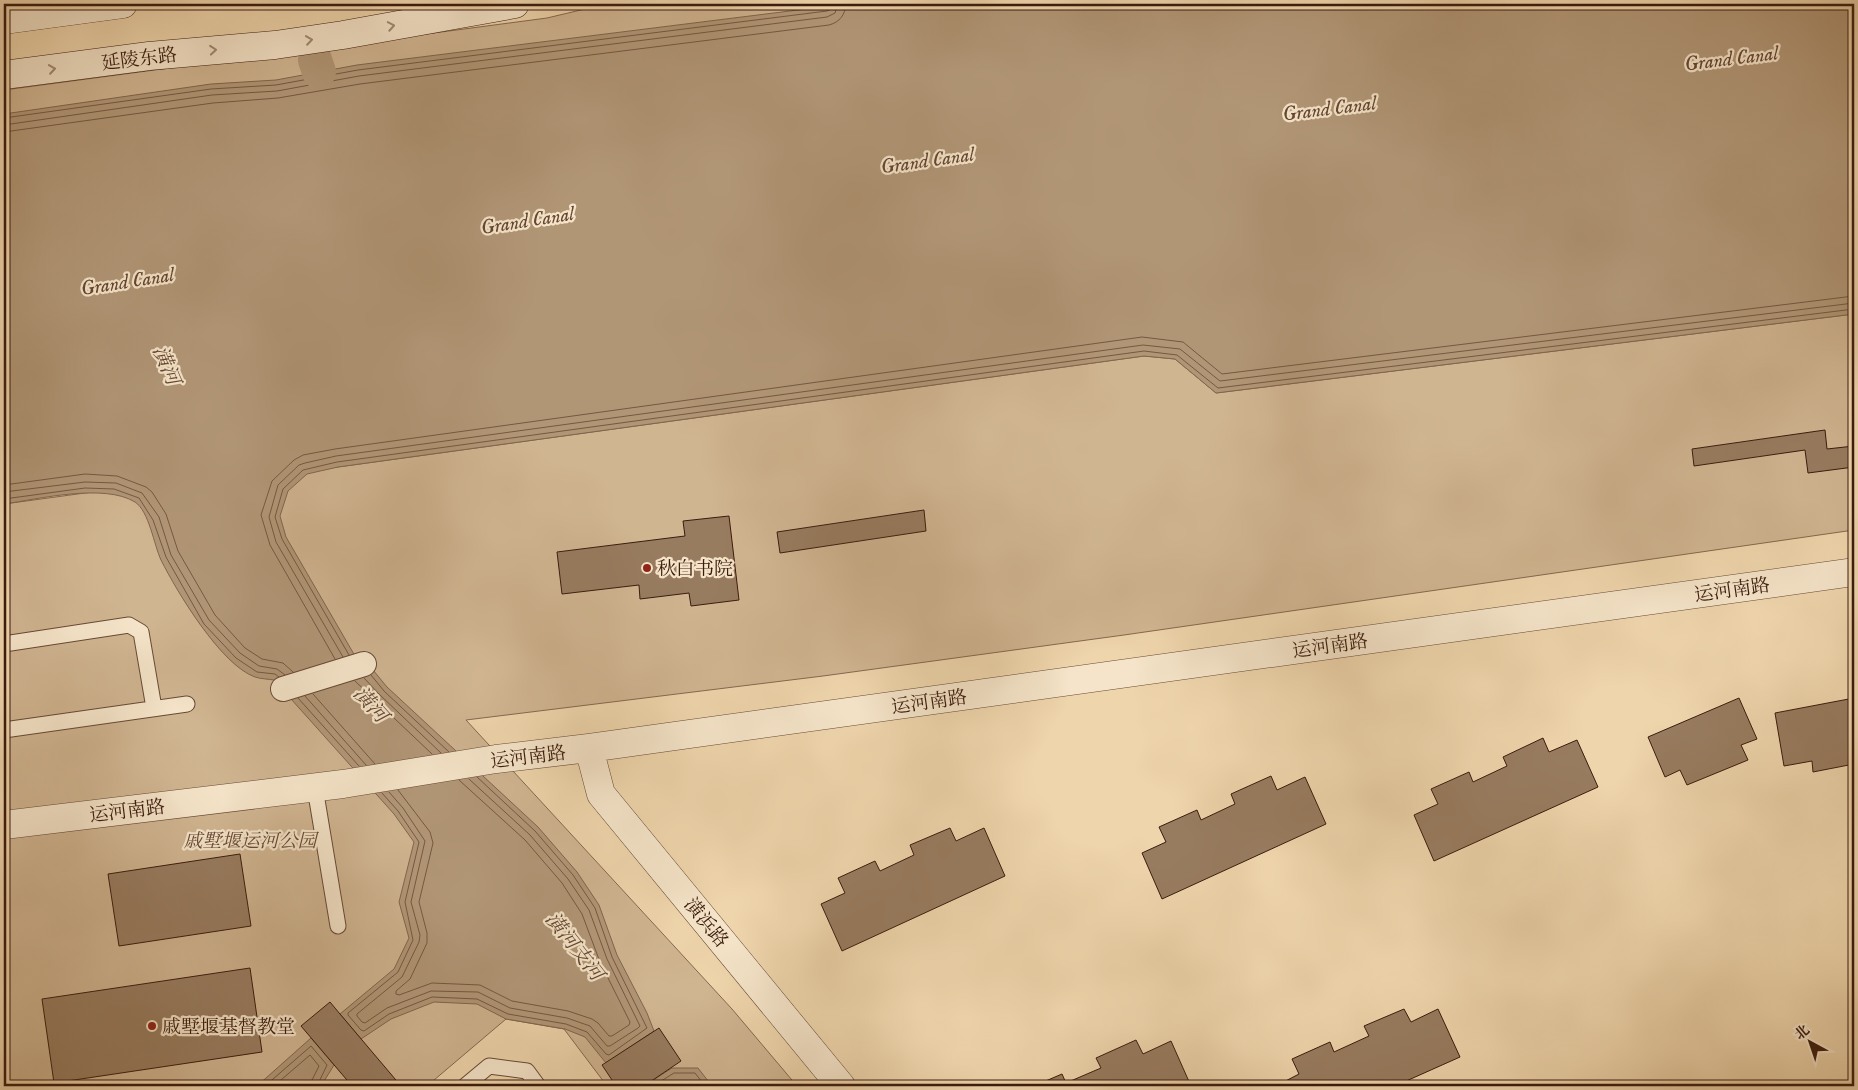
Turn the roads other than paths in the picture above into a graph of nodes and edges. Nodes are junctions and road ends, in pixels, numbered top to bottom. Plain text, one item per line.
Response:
1 (123, 4) edge
2 (515, 4) edge
3 (4, 20) edge
4 (4, 75) edge
5 (1854, 572) edge
6 (4, 644) edge
7 (364, 664) dead end
8 (283, 689) dead end
9 (187, 704) dead end
10 (154, 708) junction
11 (4, 730) edge
12 (589, 748) junction
13 (315, 788) junction
14 (4, 825) edge
15 (338, 926) dead end
16 (465, 1086) edge
17 (538, 1086) edge
18 (841, 1086) edge

1 - 3 street
4 -> 2 street, 延陵东路
5 - 12 street, 运河南路
6 - 10 lane
7 - 8 street
9 - 10 lane
10 - 11 lane
12 - 13 street, 运河南路
12 - 18 street, 潢浜路
13 - 14 street, 运河南路
13 - 15 lane
16 - 17 lane

